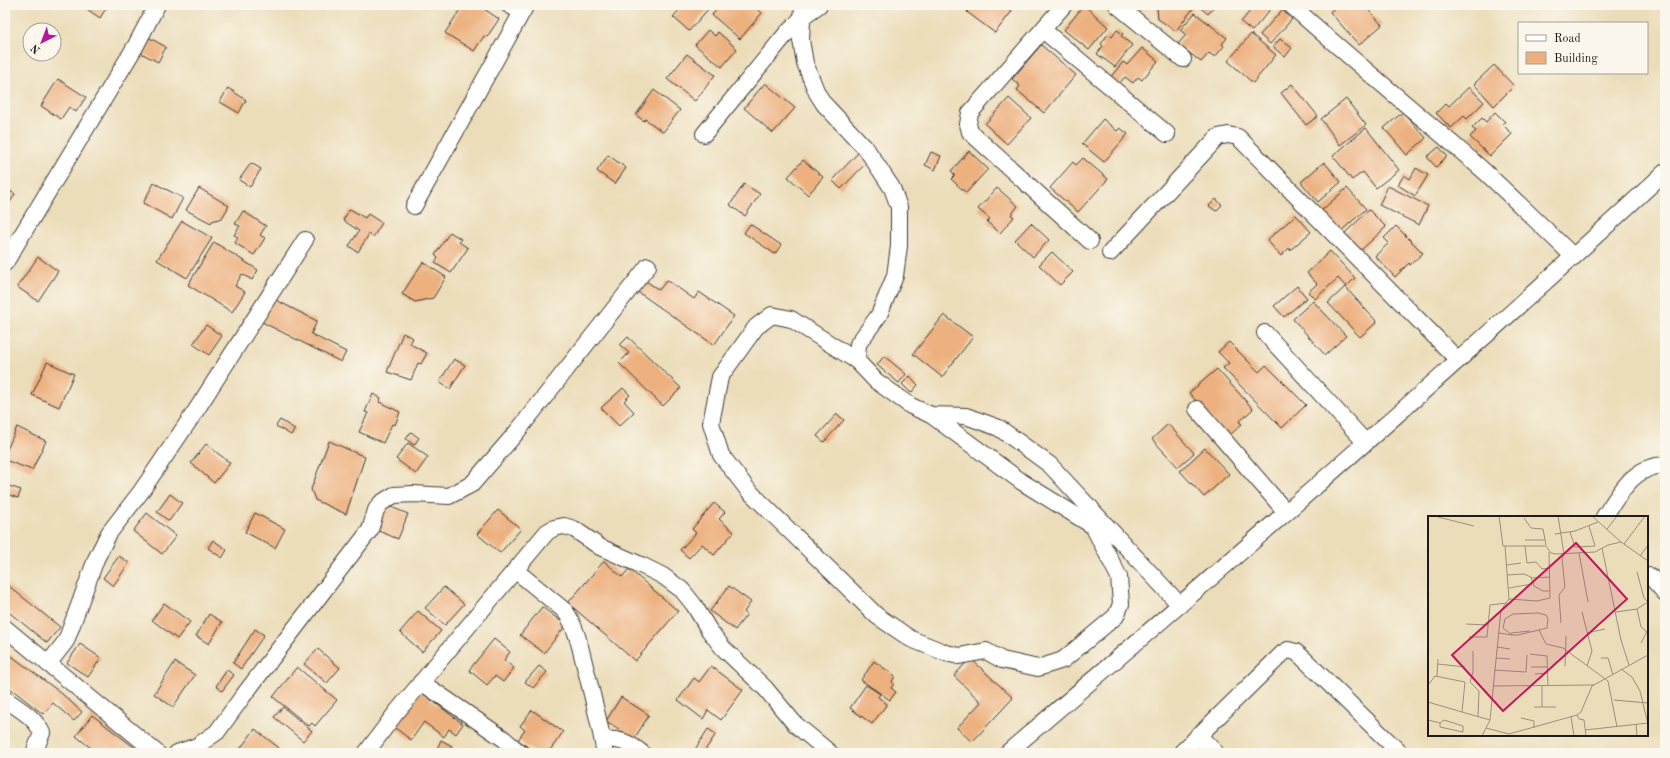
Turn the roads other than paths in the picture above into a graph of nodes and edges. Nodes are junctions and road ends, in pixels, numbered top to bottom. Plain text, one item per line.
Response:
1 (157, 5) edge
2 (819, 5) edge
3 (1064, 5) edge
4 (1116, 5) edge
5 (1291, 5) edge
6 (519, 7) edge
7 (802, 11) edge
8 (1044, 30) junction
9 (1183, 58) dead end
10 (704, 134) dead end
11 (1167, 134) dead end
12 (1665, 172) edge
13 (414, 206) dead end
14 (305, 240) dead end
15 (1090, 240) dead end
16 (1110, 253) dead end
17 (1574, 257) junction
18 (5, 263) edge
19 (648, 266) dead end
20 (1265, 333) dead end
21 (1458, 360) junction
22 (857, 361) junction
23 (1197, 409) dead end
24 (931, 416) junction
25 (1366, 443) junction
26 (1665, 465) edge
27 (1091, 508) junction
28 (1286, 512) junction
29 (1605, 516) edge
30 (1093, 526) junction
31 (515, 570) junction
32 (1650, 576) dead end
33 (1665, 593) edge
34 (1180, 605) junction
35 (5, 628) edge
36 (48, 664) junction
37 (421, 682) junction
38 (5, 699) edge
39 (1198, 735) junction
40 (603, 746) edge
41 (34, 753) edge
42 (157, 753) edge
43 (177, 753) edge
44 (367, 753) edge
45 (520, 753) edge
46 (642, 753) edge
47 (830, 753) edge
48 (1007, 753) edge
49 (1181, 753) edge
50 (1216, 753) edge
51 (1400, 753) edge

1 - 18 street
2 - 7 street
3 - 8 street
4 - 9 street
5 - 17 street
6 - 13 street
7 - 10 street
7 - 22 street
8 - 11 street
8 - 15 street
12 - 17 street
14 - 36 street
16 - 21 street
17 - 21 street
19 - 43 street
20 - 25 street
21 - 25 street
22 - 24 street
22 - 30 street
23 - 28 street
24 - 27 street
24 - 30 street
25 - 28 street
26 - 29 street
27 - 30 street
27 - 34 street
28 - 34 street
31 - 37 street
31 - 40 street
31 - 47 street
32 - 33 street
34 - 48 street
35 - 36 street
36 - 42 street
37 - 44 street
37 - 45 street
38 - 41 street
39 - 49 street
39 - 50 street
39 - 51 street
40 - 46 street

